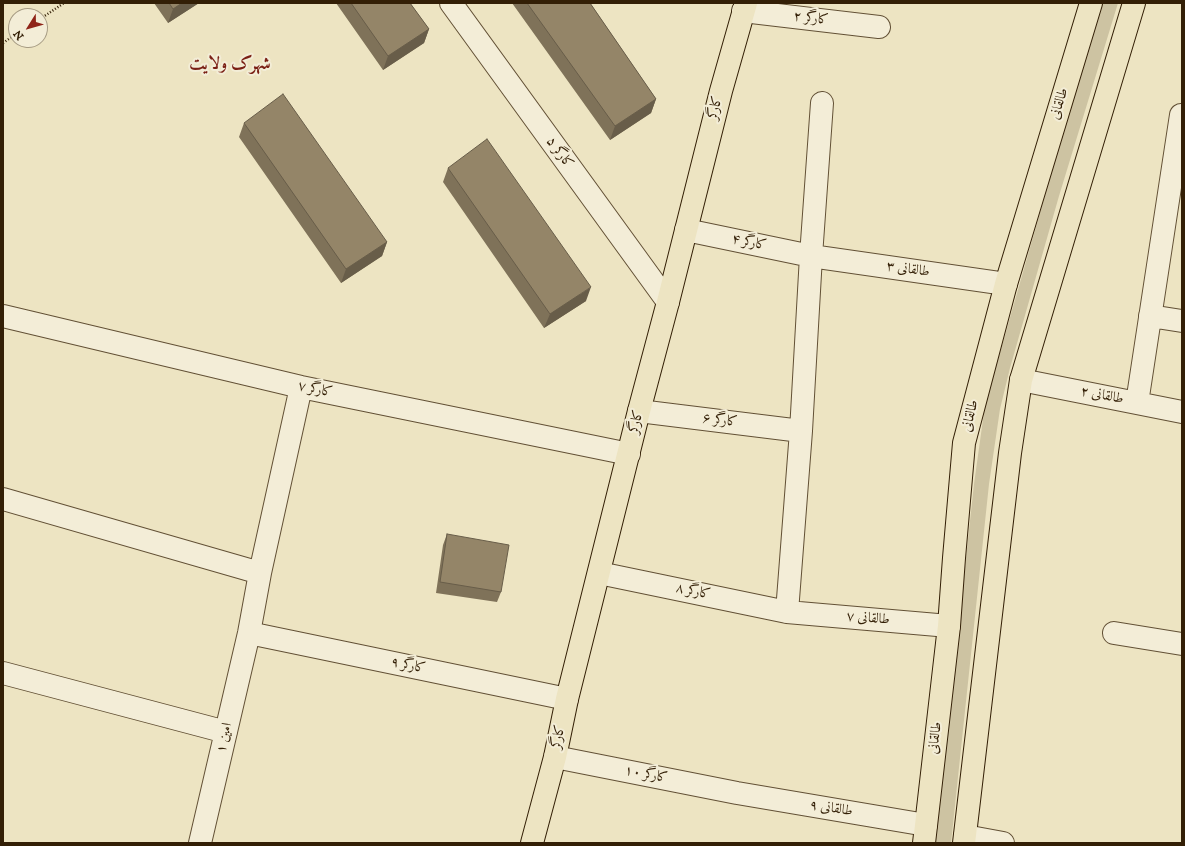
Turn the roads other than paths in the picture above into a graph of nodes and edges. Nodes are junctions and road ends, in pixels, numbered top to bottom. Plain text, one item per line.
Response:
1 (451, 3) edge
2 (1091, 3) edge
3 (1134, 3) edge
4 (744, 7) edge
5 (879, 27) dead end
6 (822, 104) dead end
7 (1181, 114) dead end
8 (686, 230) junction
9 (811, 256) junction
10 (1006, 284) junction
11 (668, 302) junction
12 (1150, 316) junction
13 (1182, 321) edge
14 (5, 322) edge
15 (1021, 380) junction
16 (301, 387) junction
17 (1137, 403) junction
18 (639, 411) junction
19 (1182, 412) edge
20 (801, 431) junction
21 (629, 454) junction
22 (3, 499) edge
23 (599, 572) junction
24 (260, 573) junction
25 (787, 612) junction
26 (949, 626) junction
27 (1114, 632) dead end
28 (248, 633) junction
29 (1182, 644) edge
30 (3, 673) edge
31 (567, 698) junction
32 (226, 732) junction
33 (555, 758) junction
34 (737, 793) joint
35 (925, 834) edge
36 (965, 840) edge
37 (200, 843) edge
38 (532, 843) edge
39 (1003, 843) edge

1 - 11 street, کارگر ۵
2 - 10 main road, طالقانی
3 - 15 main road
4 - 5 street, کارگر ۲
4 - 8 main road, کارگر
6 - 9 street
7 - 12 street
8 - 9 street, کارگر ۴
8 - 11 main road, کارگر
9 - 10 street, طالقانی ۳
9 - 20 street
10 - 26 main road, طالقانی
11 - 18 main road, کارگر
12 - 13 street
12 - 17 street
14 - 16 street, کارگر ۷
15 - 17 street, طالقانی ۲
15 - 36 main road
16 - 21 street, کارگر ۷
16 - 24 street, امین ۱
17 - 19 street, طالقانی ۲
18 - 20 street, کارگر ۶
18 - 21 main road, کارگر
20 - 25 street
21 - 23 main road, کارگر
22 - 24 street
23 - 25 street, کارگر ۸
23 - 31 main road, کارگر
24 - 28 street, امین ۱
25 - 26 street, طالقانی ۷
26 - 35 main road, طالقانی
27 - 29 street
28 - 31 street, کارگر ۹
28 - 32 street, امین ۱
30 - 32 street
31 - 33 main road, کارگر
32 - 37 street, امین ۱
33 - 34 street, کارگر ۱۰
33 - 38 main road, کارگر
34 - 35 street, طالقانی ۹
36 - 39 street

